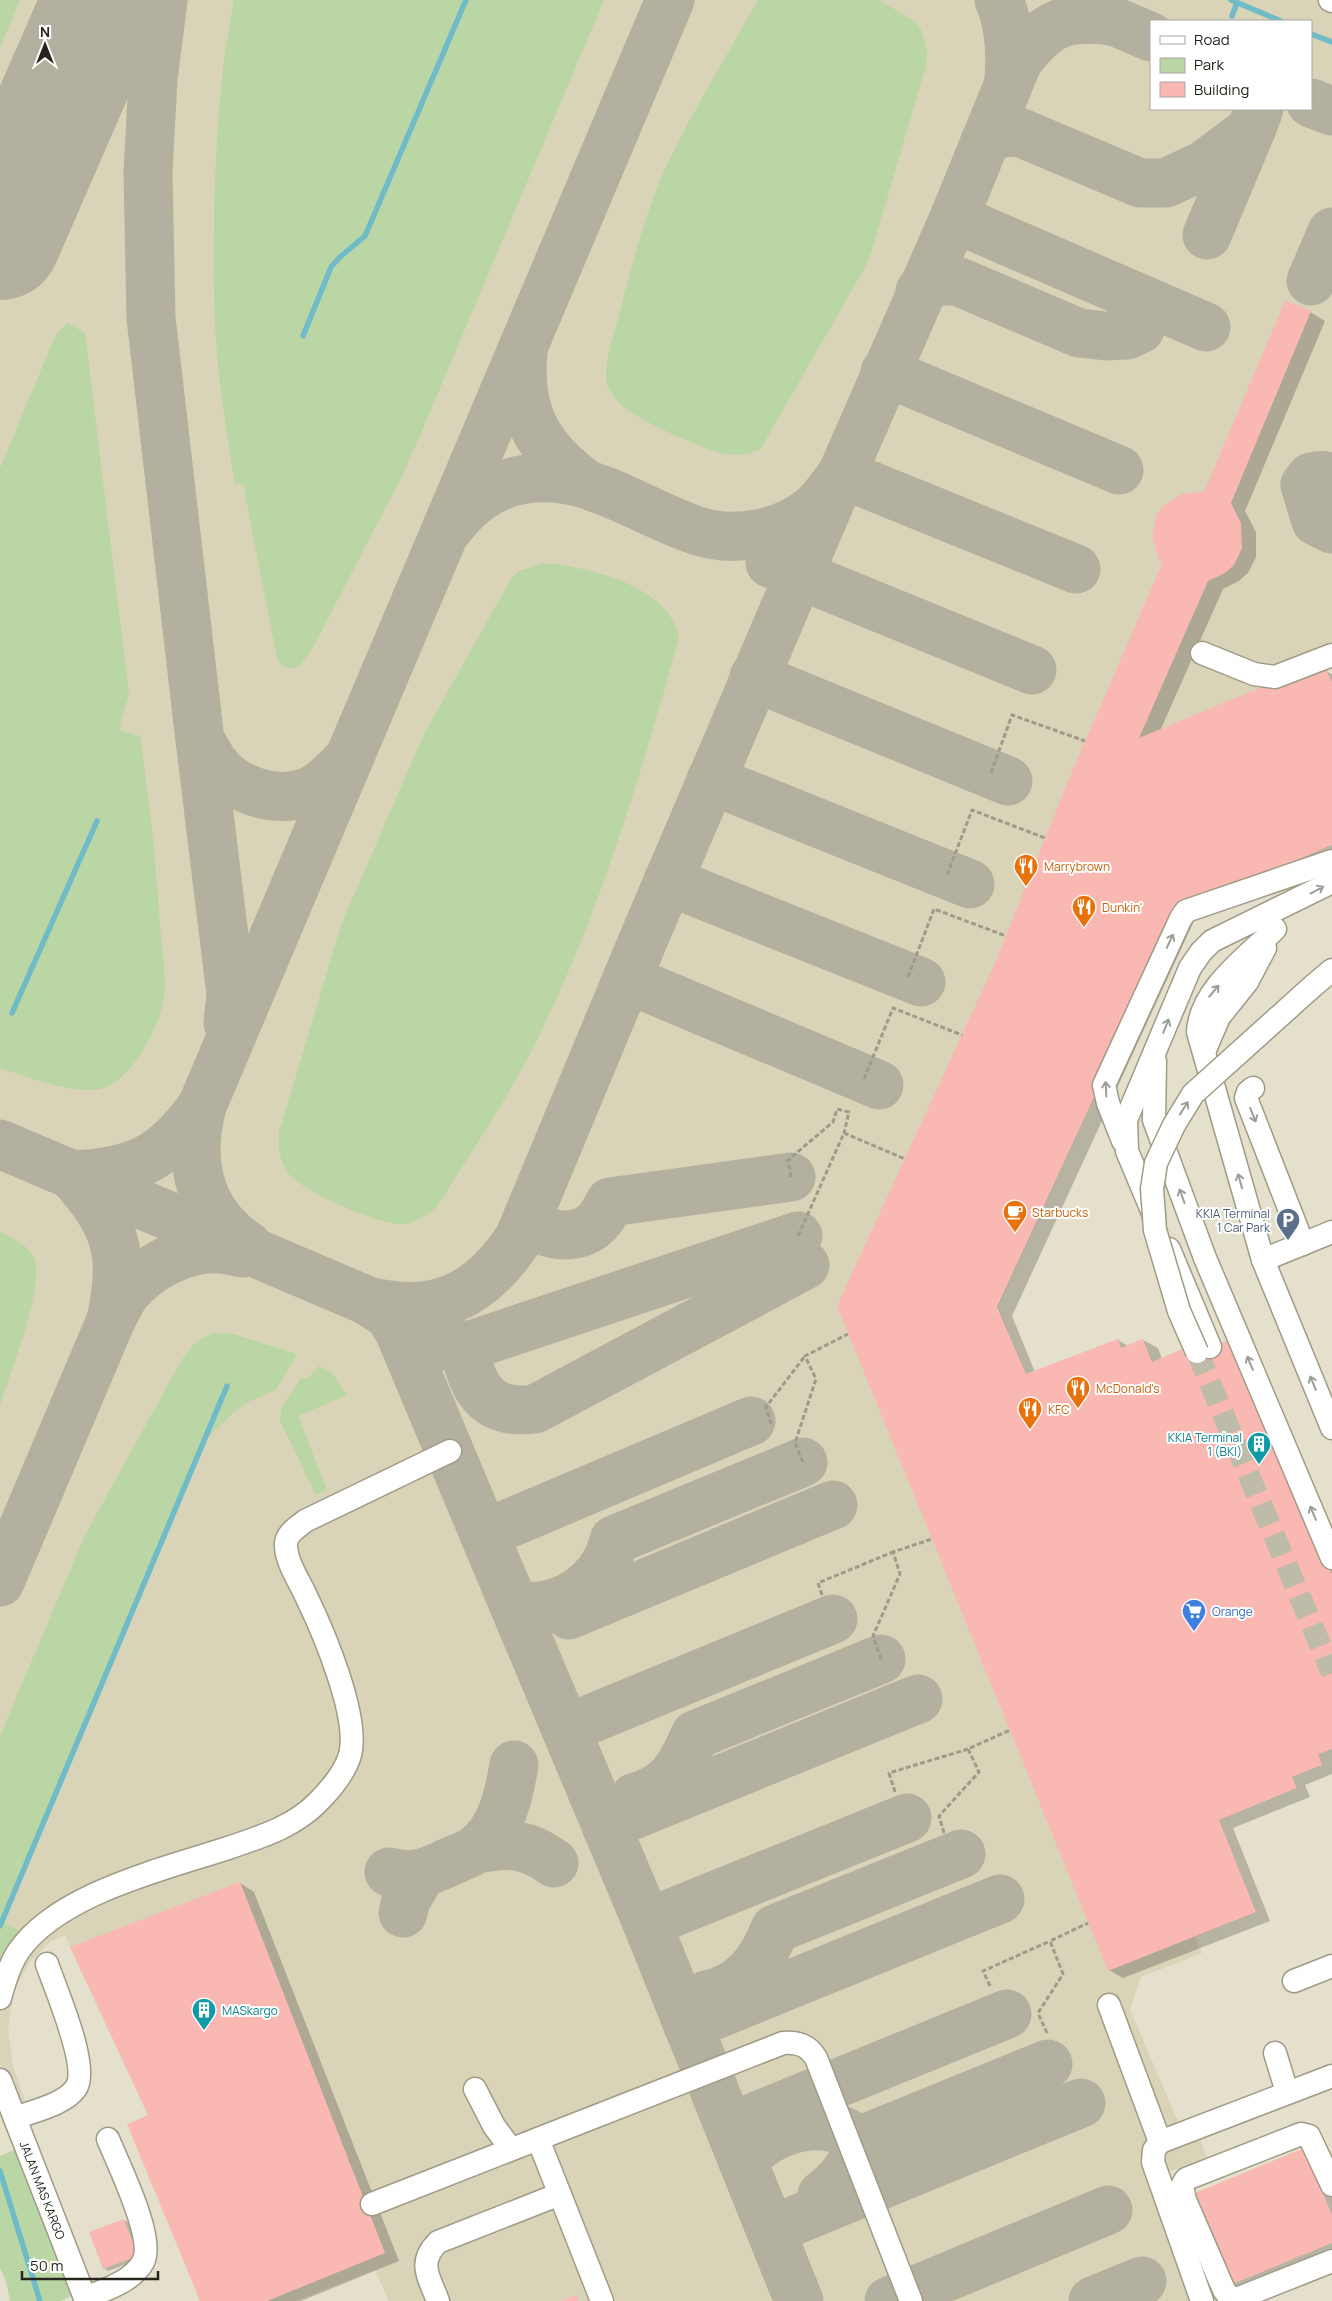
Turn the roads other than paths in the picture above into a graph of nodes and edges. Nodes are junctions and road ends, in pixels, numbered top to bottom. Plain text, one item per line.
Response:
1 (1202, 652) dead end
2 (1332, 655) edge
3 (1332, 861) edge
4 (1332, 882) edge
5 (1295, 902) junction
6 (1332, 970) edge
7 (1155, 1052) junction
8 (1252, 1088) dead end
9 (1127, 1151) junction
10 (1332, 1232) edge
11 (1303, 1244) junction
12 (1263, 1260) junction
13 (1332, 1428) edge
14 (450, 1451) dead end
15 (1332, 1558) edge
16 (47, 1964) dead end
17 (1332, 1966) edge
18 (1294, 1981) dead end
19 (0, 1998) edge
20 (1109, 2005) dead end
21 (1275, 2053) dead end
22 (1332, 2076) edge
23 (0, 2080) edge
24 (475, 2089) dead end
25 (1287, 2092) junction
26 (15, 2118) junction
27 (538, 2138) junction
28 (108, 2139) dead end
29 (1160, 2142) junction
30 (511, 2149) junction
31 (1332, 2185) edge
32 (560, 2194) junction
33 (372, 2204) dead end
34 (1332, 2261) edge
35 (86, 2300) edge
36 (438, 2301) edge
37 (602, 2301) edge
38 (911, 2301) edge
39 (1202, 2301) edge

1 - 2 street
9 -> 3 street
5 -> 4 street
7 -> 5 street
12 -> 5 street
9 -> 6 street, bridge
7 - 9 street
15 -> 7 street
8 -> 11 street
10 - 11 street
11 - 12 street
13 -> 12 street
14 - 19 street
16 - 26 street
17 - 18 street
20 - 29 street
21 - 25 street
22 - 25 street
23 - 26 street, JALAN MAS KARGO
24 - 30 street
25 - 29 street
26 - 35 street, JALAN MAS KARGO
27 - 30 street
27 - 32 street
27 - 38 street
28 - 35 street
29 - 39 street
30 - 33 street
31 - 34 street
32 - 36 street
32 - 37 street

